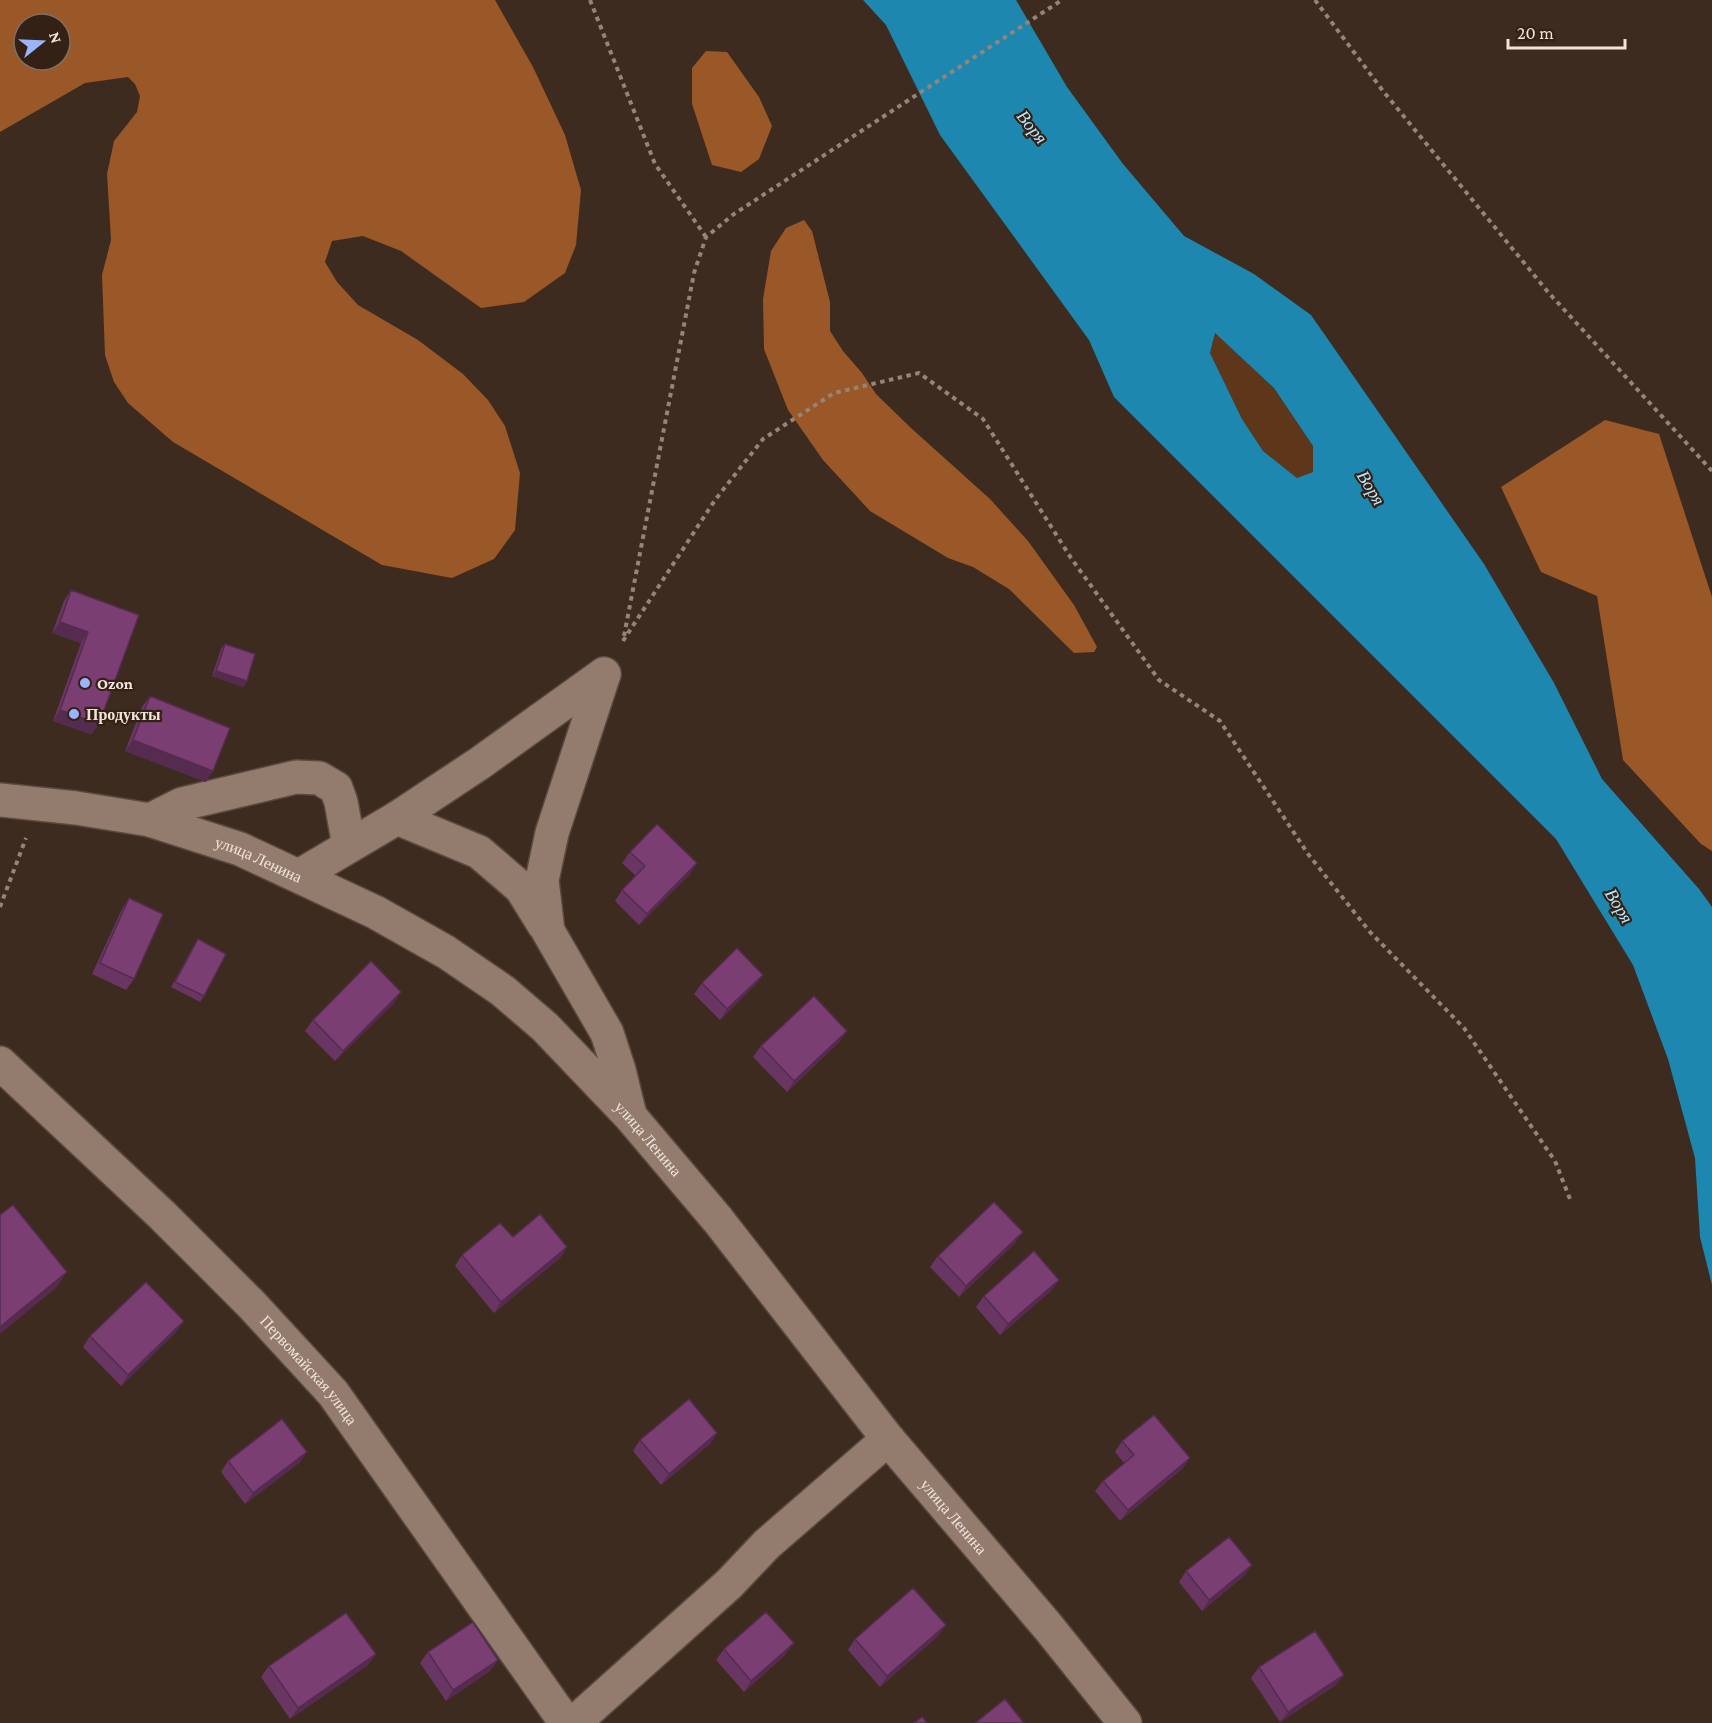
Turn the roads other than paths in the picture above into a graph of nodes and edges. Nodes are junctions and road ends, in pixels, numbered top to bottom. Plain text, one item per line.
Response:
1 (0, 800) edge
2 (397, 818) junction
3 (150, 820) junction
4 (349, 846) junction
5 (299, 876) junction
6 (548, 931) junction
7 (0, 1063) edge
8 (630, 1116) junction
9 (888, 1439) junction
10 (566, 1723) edge
11 (574, 1723) edge
12 (1125, 1723) edge

1 - 3 street, улица Ленина
2 - 4 street
2 - 6 street
2 - 6 street
3 - 4 street
3 - 5 street, улица Ленина
4 - 5 street
5 - 8 street, улица Ленина
6 - 8 street
7 - 10 street, Первомайская улица
8 - 9 street, улица Ленина
9 - 11 street
9 - 12 street, улица Ленина

